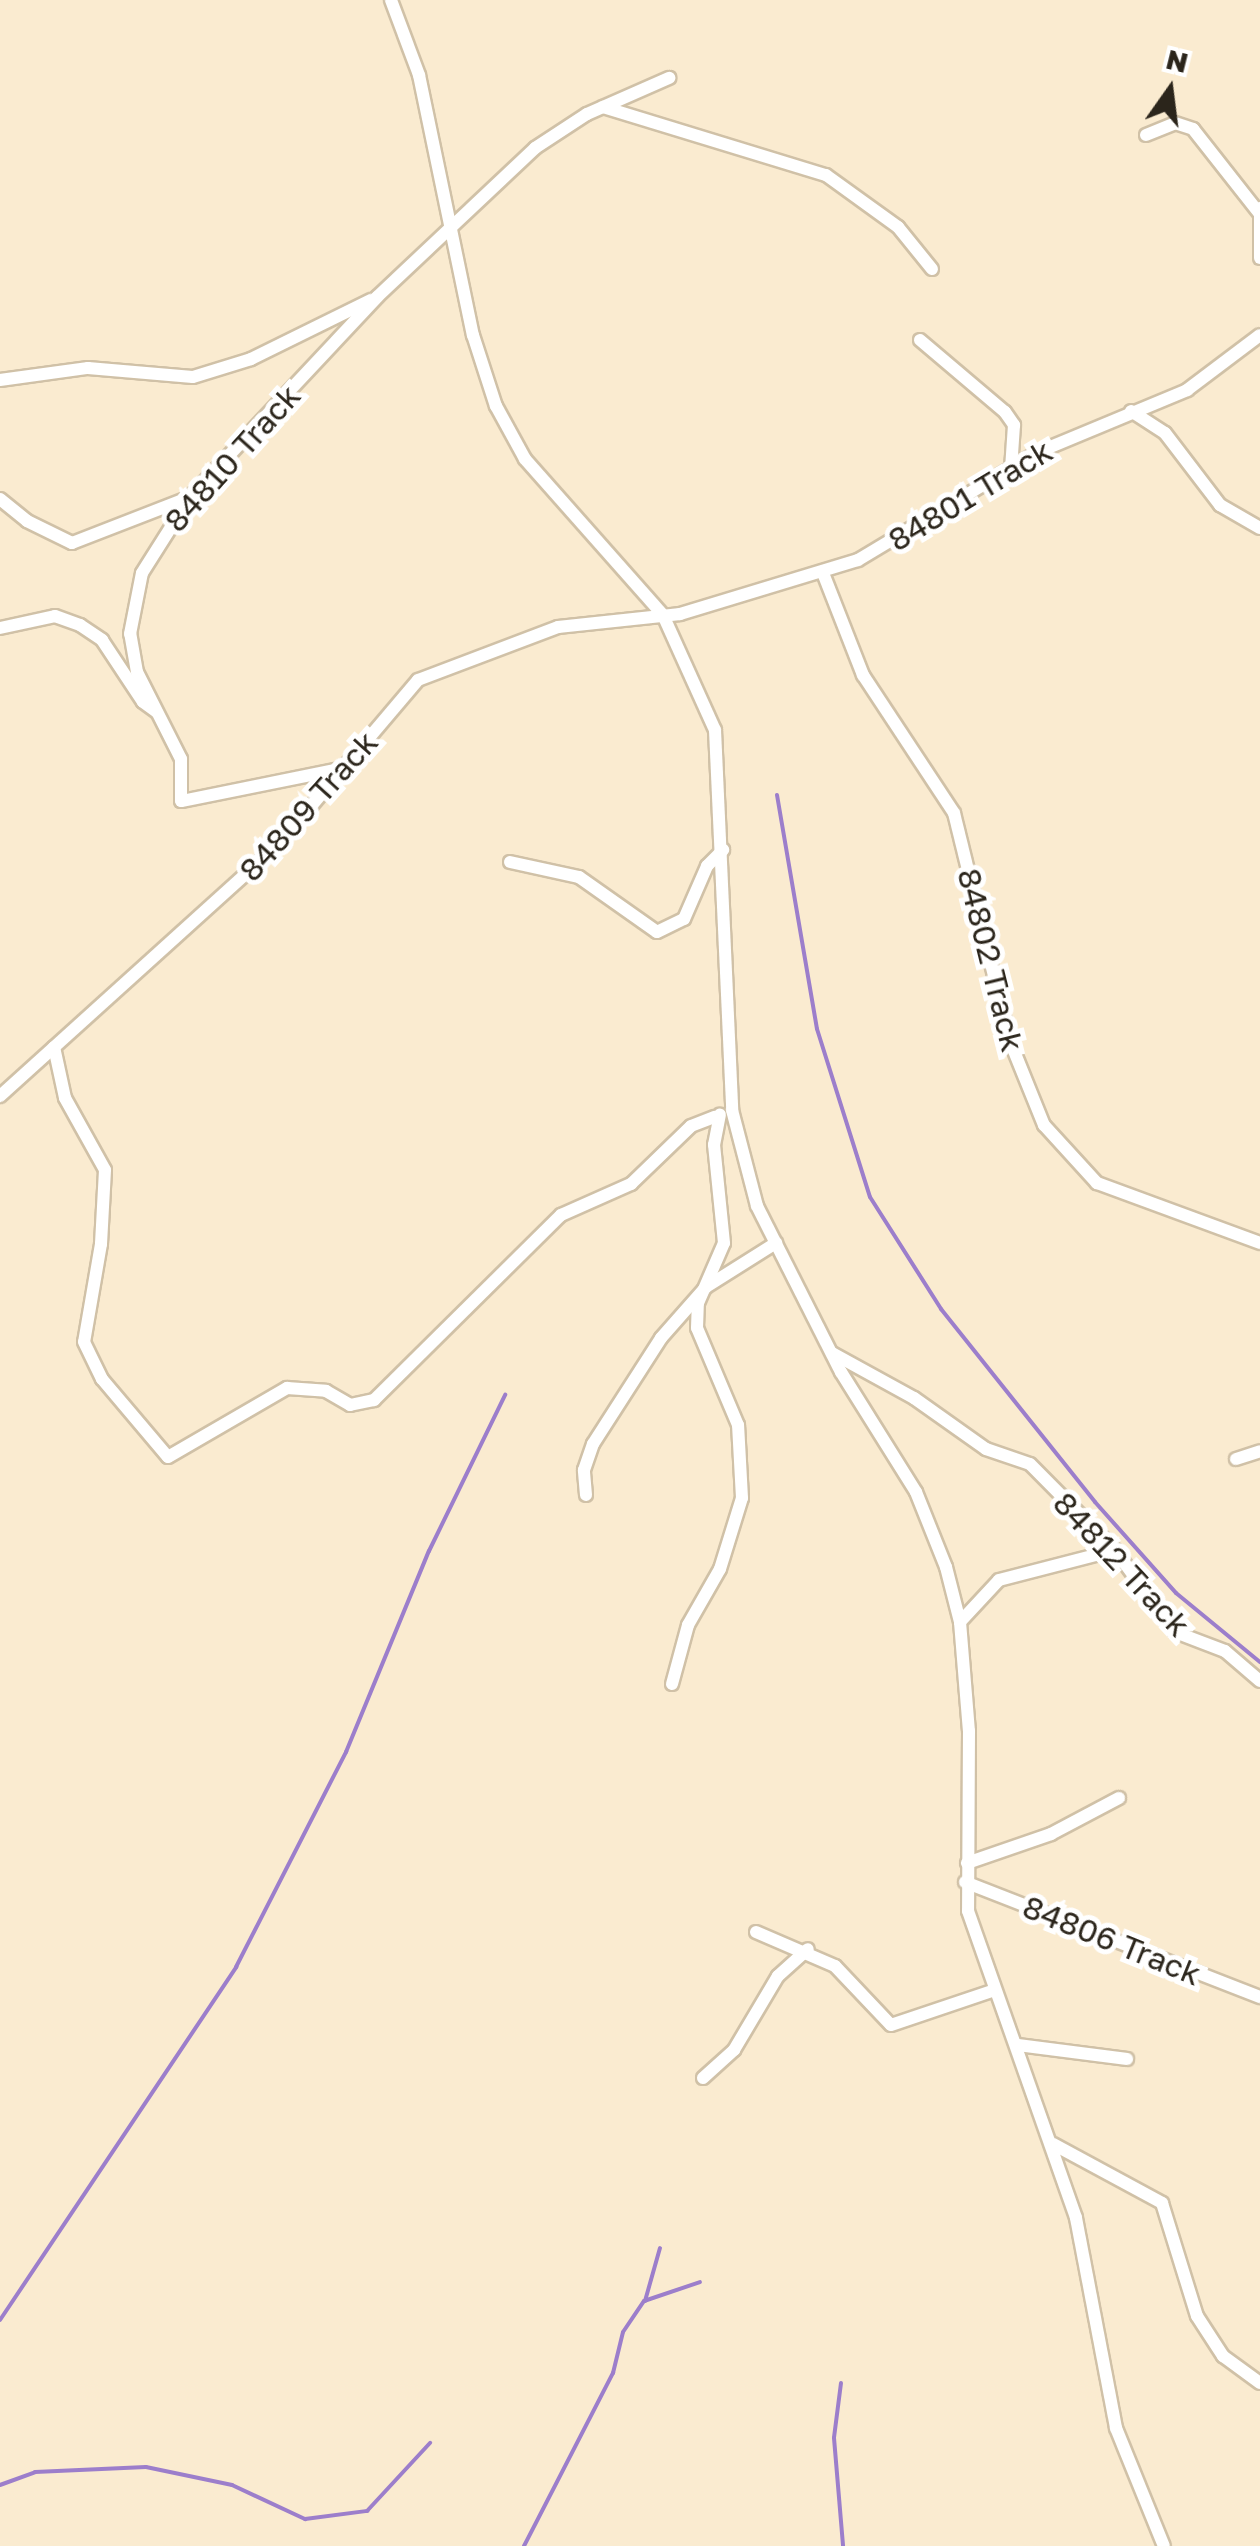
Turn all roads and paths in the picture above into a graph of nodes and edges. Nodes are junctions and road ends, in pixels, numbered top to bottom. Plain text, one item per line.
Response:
1 (391, 0) edge
2 (669, 78) dead end
3 (603, 107) junction
4 (1146, 135) dead end
5 (1259, 211) edge
6 (453, 230) junction
7 (1260, 258) edge
8 (932, 269) dead end
9 (378, 297) junction
10 (1260, 335) edge
11 (920, 340) dead end
12 (0, 380) edge
13 (1131, 411) junction
14 (1011, 469) junction
15 (190, 497) junction
16 (0, 499) edge
17 (1260, 528) edge
18 (823, 573) junction
19 (662, 615) junction
20 (0, 628) edge
21 (159, 714) junction
22 (347, 767) junction
23 (723, 850) junction
24 (510, 862) dead end
25 (54, 1047) junction
26 (0, 1096) edge
27 (732, 1110) junction
28 (715, 1117) junction
29 (776, 1243) junction
30 (1258, 1245) edge
31 (706, 1287) junction
32 (832, 1354) junction
33 (1260, 1451) edge
34 (1236, 1460) dead end
35 (586, 1495) dead end
36 (1115, 1550) junction
37 (960, 1622) junction
38 (1260, 1682) edge
39 (672, 1684) dead end
40 (1119, 1798) dead end
41 (967, 1863) junction
42 (964, 1882) junction
43 (756, 1932) dead end
44 (808, 1949) junction
45 (995, 1990) junction
46 (1260, 1997) edge
47 (1018, 2044) junction
48 (1127, 2059) dead end
49 (703, 2078) dead end
50 (1053, 2144) junction
51 (1260, 2383) edge
52 (1164, 2546) edge

1 - 6 street
2 - 3 street, 84810 Track
3 - 6 street, 84810 Track
3 - 8 street
4 - 5 street
5 - 7 street
6 - 9 street, 84810 Track
6 - 19 street
9 - 12 street
9 - 15 street, 84810 Track
10 - 13 street, 84801 Track
11 - 14 street
13 - 14 street, 84801 Track
13 - 17 street
14 - 18 street, 84801 Track
15 - 16 street
15 - 21 street, 84810 Track
18 - 19 street, 84801 Track
18 - 30 street, 84802 Track
19 - 22 street, 84809 Track
19 - 23 street
20 - 21 street
21 - 22 street, 84810 Track
22 - 25 street, 84809 Track
23 - 24 street
23 - 27 street
25 - 26 street, 84809 Track
25 - 28 street
27 - 28 street
27 - 29 street
28 - 31 street
29 - 31 street
29 - 32 street
31 - 35 street
31 - 39 street
32 - 36 street, 84812 Track
32 - 37 street
33 - 34 street
36 - 37 street
36 - 38 street, 84812 Track
37 - 41 street
40 - 41 street
41 - 42 street
42 - 45 street
42 - 46 street, 84806 Track
43 - 44 street
44 - 45 street
44 - 49 street
45 - 47 street
47 - 48 street
47 - 50 street
50 - 51 street
50 - 52 street

